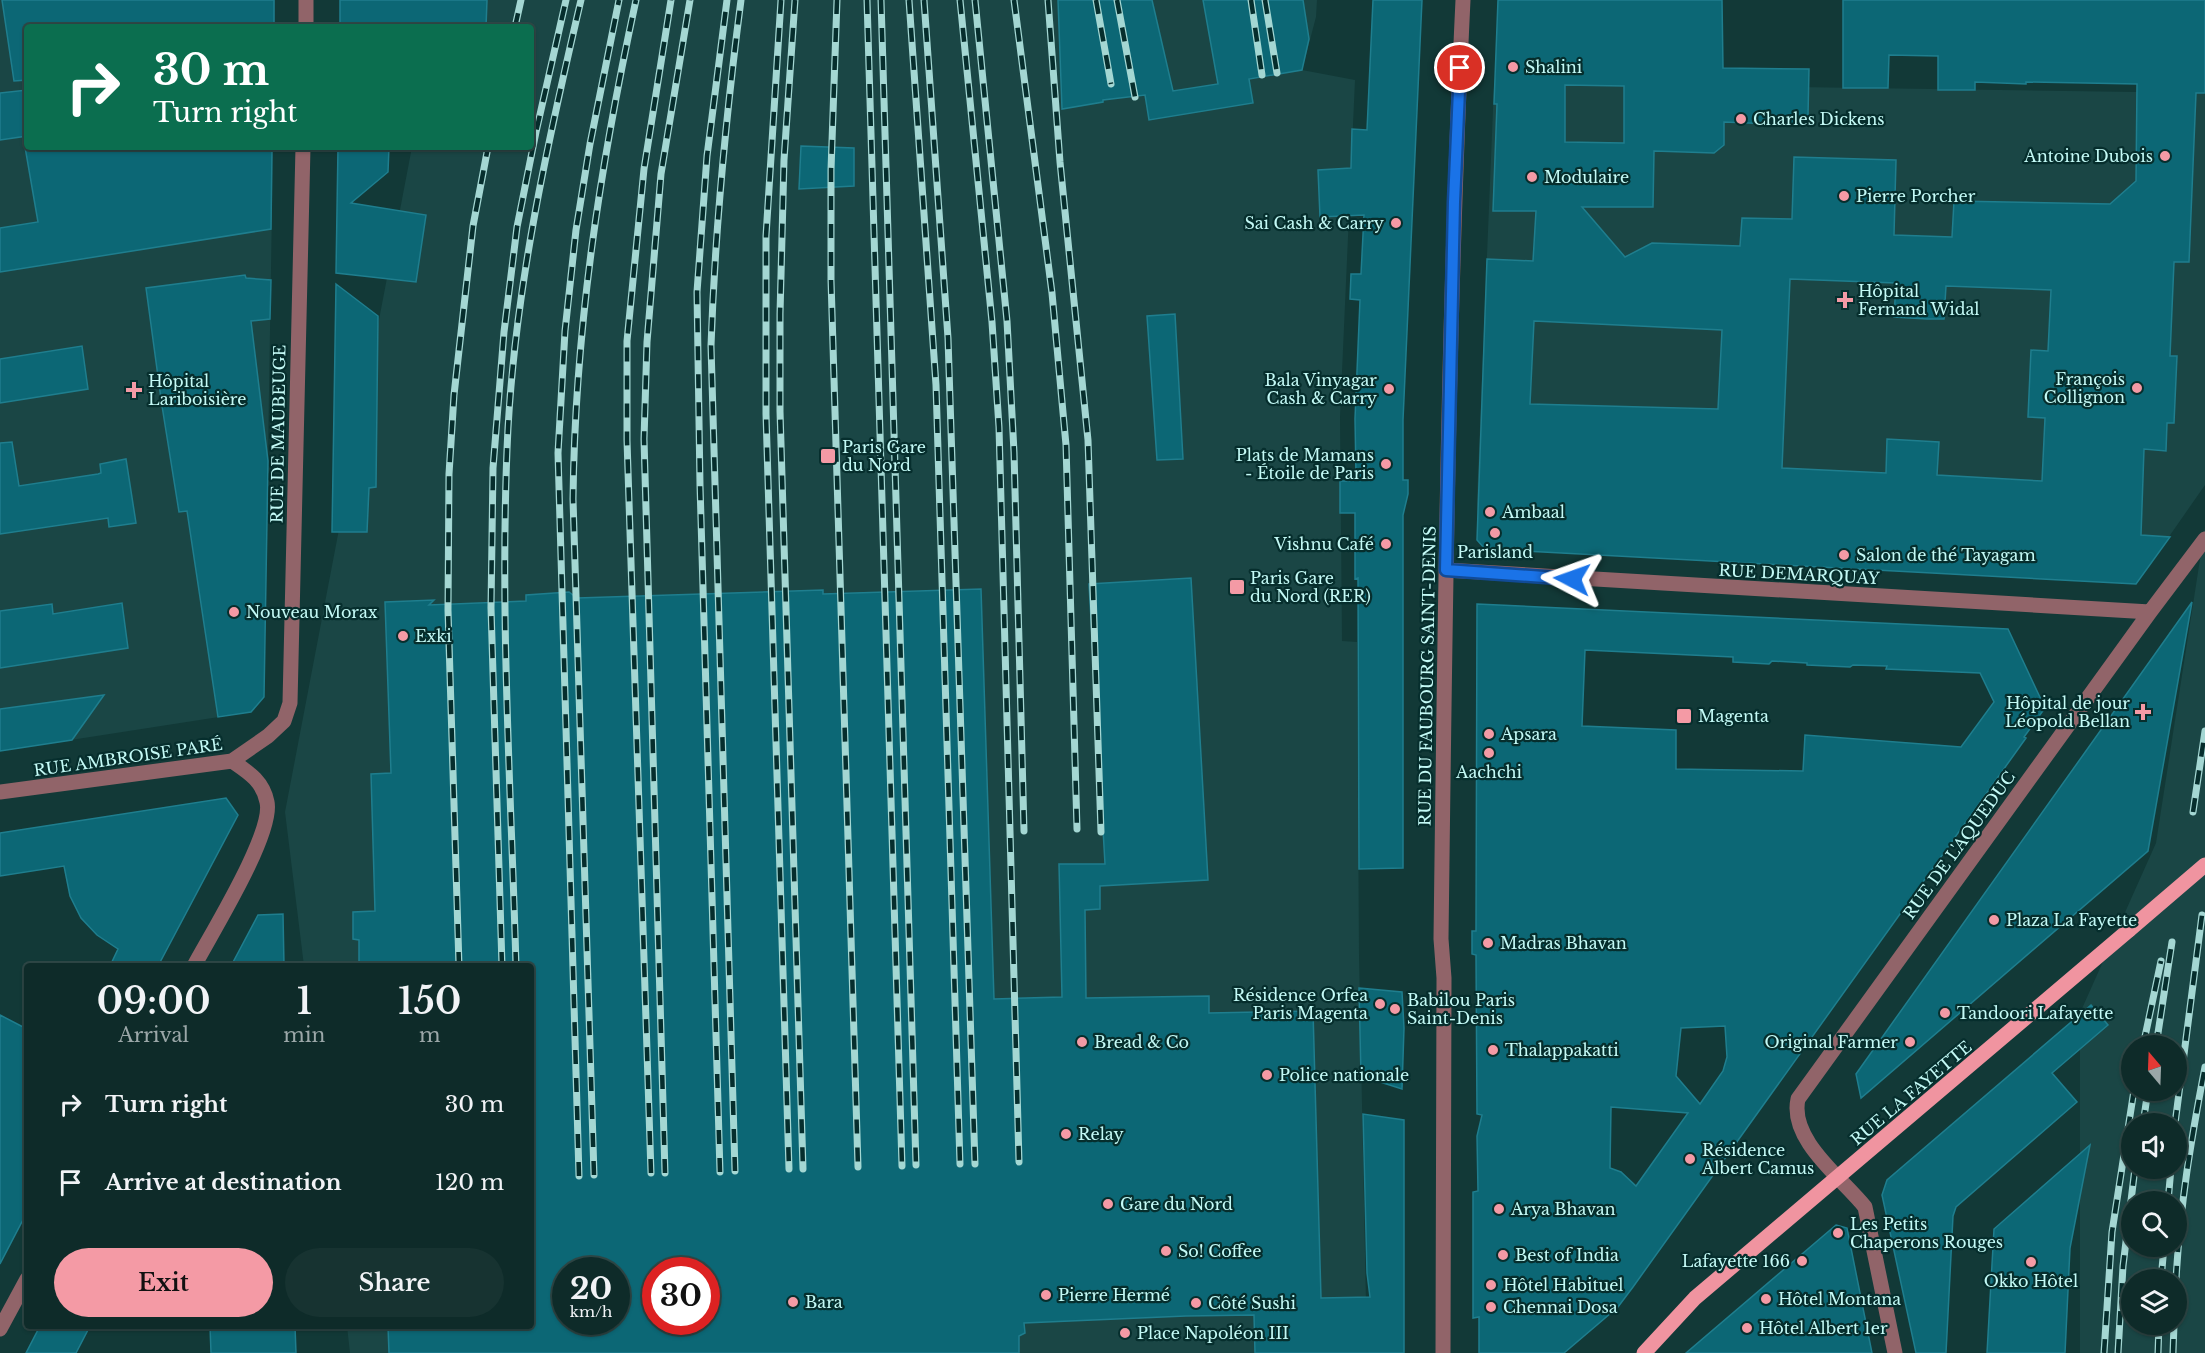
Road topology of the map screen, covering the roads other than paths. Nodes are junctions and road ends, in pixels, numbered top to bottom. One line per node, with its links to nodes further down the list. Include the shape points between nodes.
1 (306, 0): 3 (street)
2 (1463, 0): 6 (street, RUE DU FAUBOURG SAINT-DENIS)
3 (306, 24)
4 (303, 150): 8 (street, RUE DE MAUBEUGE, via 290,703)
5 (2201, 545): 7 (street, RUE DE L'AQUEDUC)
6 (1446, 570): 7 (street, RUE DEMARQUAY); 16 (street, RUE DU FAUBOURG SAINT-DENIS, via 1441,928)
7 (2150, 612): 13 (street, RUE DE L'AQUEDUC, via 1798,1099 1798,1125)
8 (284, 722): 9 (street, RUE AMBROISE PARÉ)
9 (232, 761): 10 (street, RUE AMBROISE PARÉ); 12 (street, via 259,783 268,803 268,815 248,866)
10 (0, 792)
11 (2205, 865): 13 (main road, RUE LA FAYETTE, bridge)
12 (196, 963)
13 (1837, 1179): 17 (main road, RUE LA FAYETTE, via 1695,1298); 18 (street, RUE DE L'AQUEDUC, via 1865,1208)
14 (24, 1285): 15 (street)
15 (0, 1329)
16 (1443, 1353)
17 (1644, 1353)
18 (1895, 1353)

